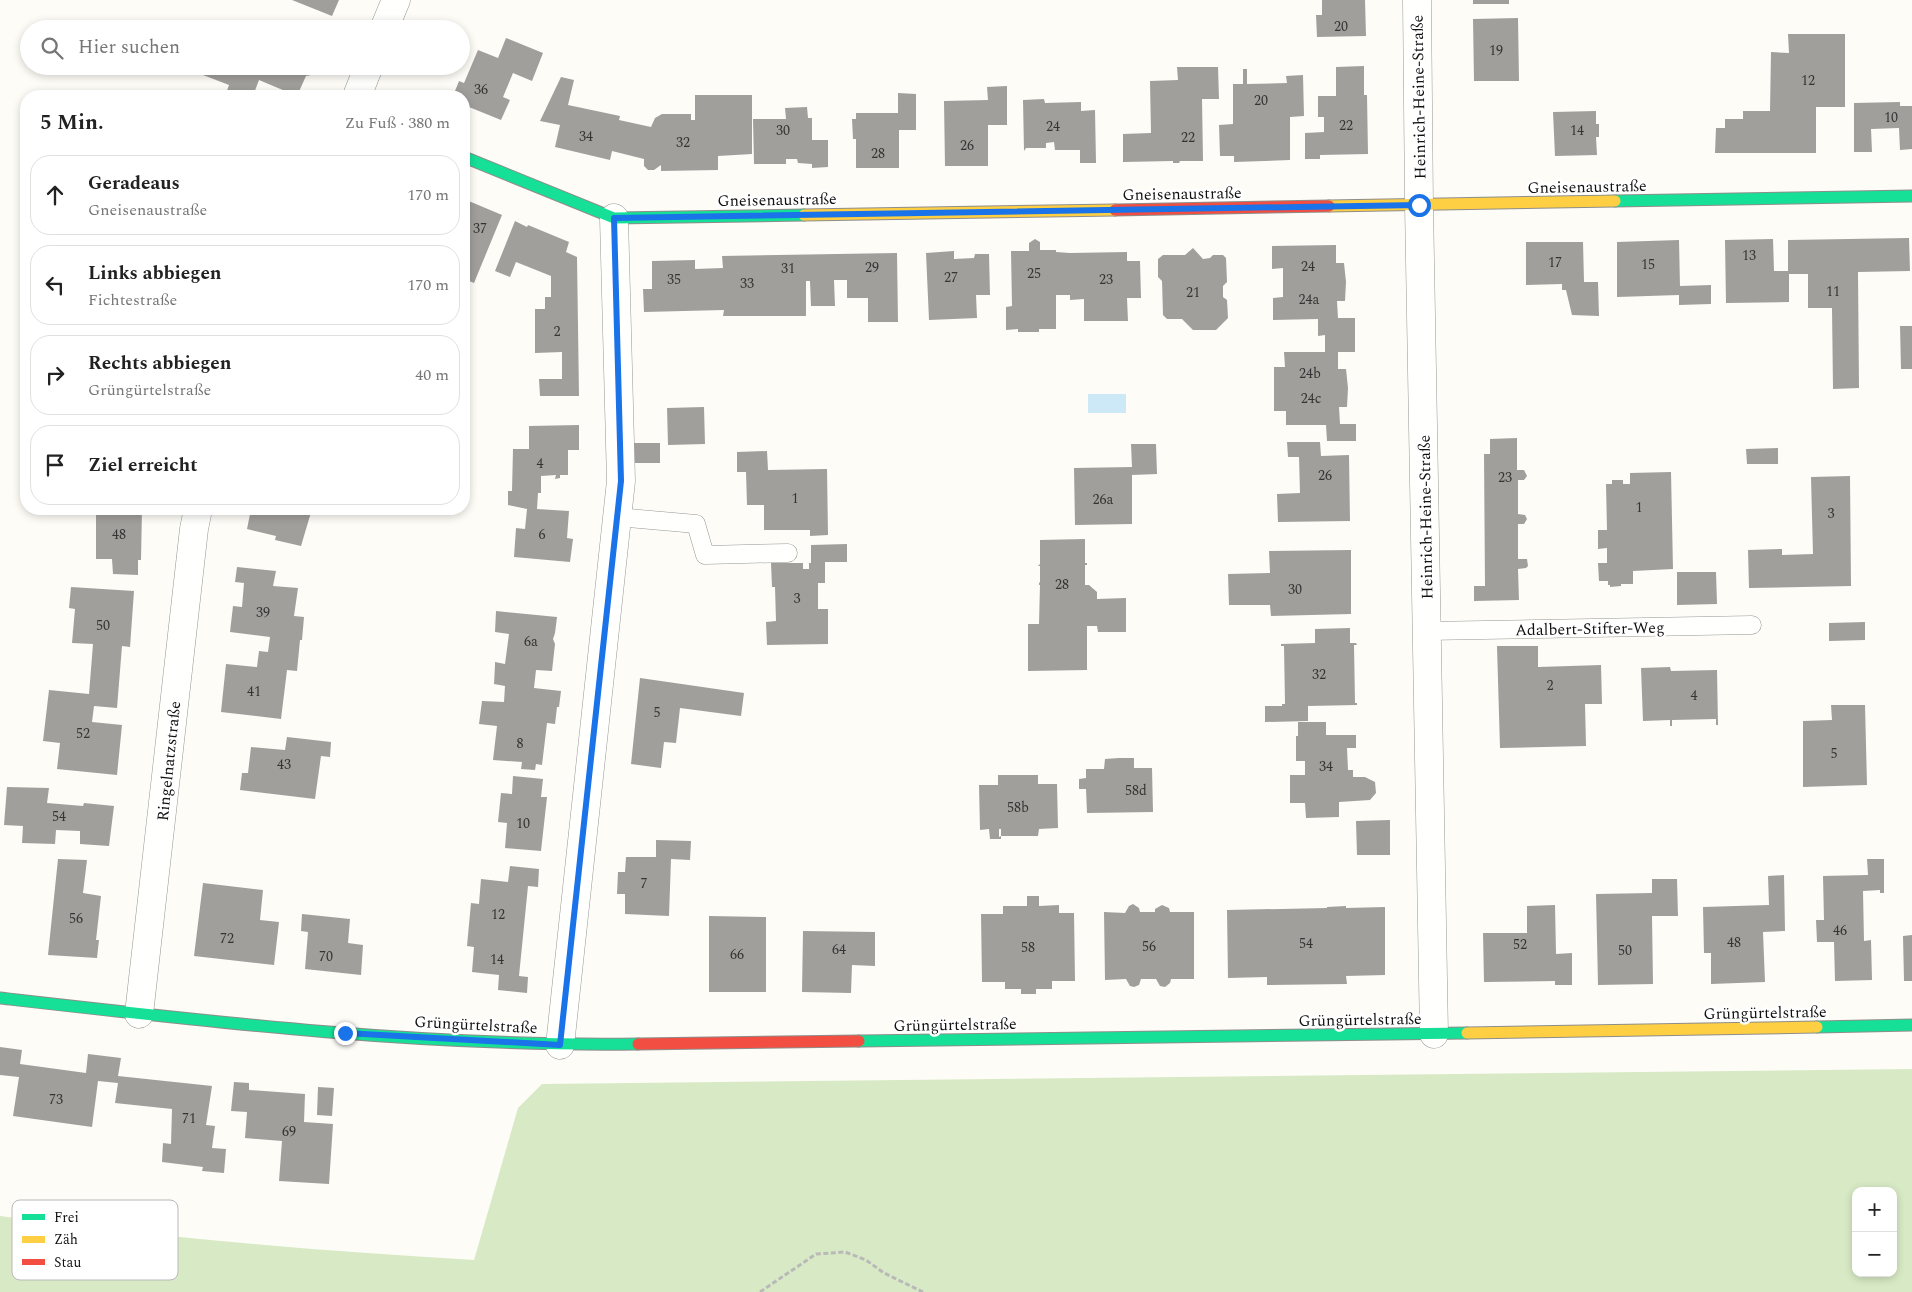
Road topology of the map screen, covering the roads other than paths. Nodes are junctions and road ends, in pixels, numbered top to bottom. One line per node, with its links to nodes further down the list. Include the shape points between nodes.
1 (396, 0): 3 (street)
2 (1417, 0): 8 (street, Heinrich-Heine-Straße)
3 (388, 20)
4 (365, 75): 5 (street)
5 (359, 90)
6 (470, 159): 9 (street, Gneisenaustraße)
7 (1912, 196): 8 (street, Gneisenaustraße)
8 (1419, 205): 9 (street, Gneisenaustraße); 14 (street, Heinrich-Heine-Straße)
9 (614, 218): 11 (street, via 621,481)
10 (197, 515): 16 (street, Ringelnatzstraße)
11 (617, 517): 12 (lane, via 696,524 705,555); 19 (street)
12 (788, 553)
13 (1752, 625): 14 (lane, Adalbert-Stifter-Weg)
14 (1427, 631): 18 (street, Heinrich-Heine-Straße)
15 (0, 998): 16 (street, Grüngürtelstraße)
16 (140, 1014): 19 (street, Grüngürtelstraße, via 345,1033)
17 (1912, 1025): 18 (street, Grüngürtelstraße)
18 (1434, 1034): 19 (street, Grüngürtelstraße)
19 (560, 1045)

